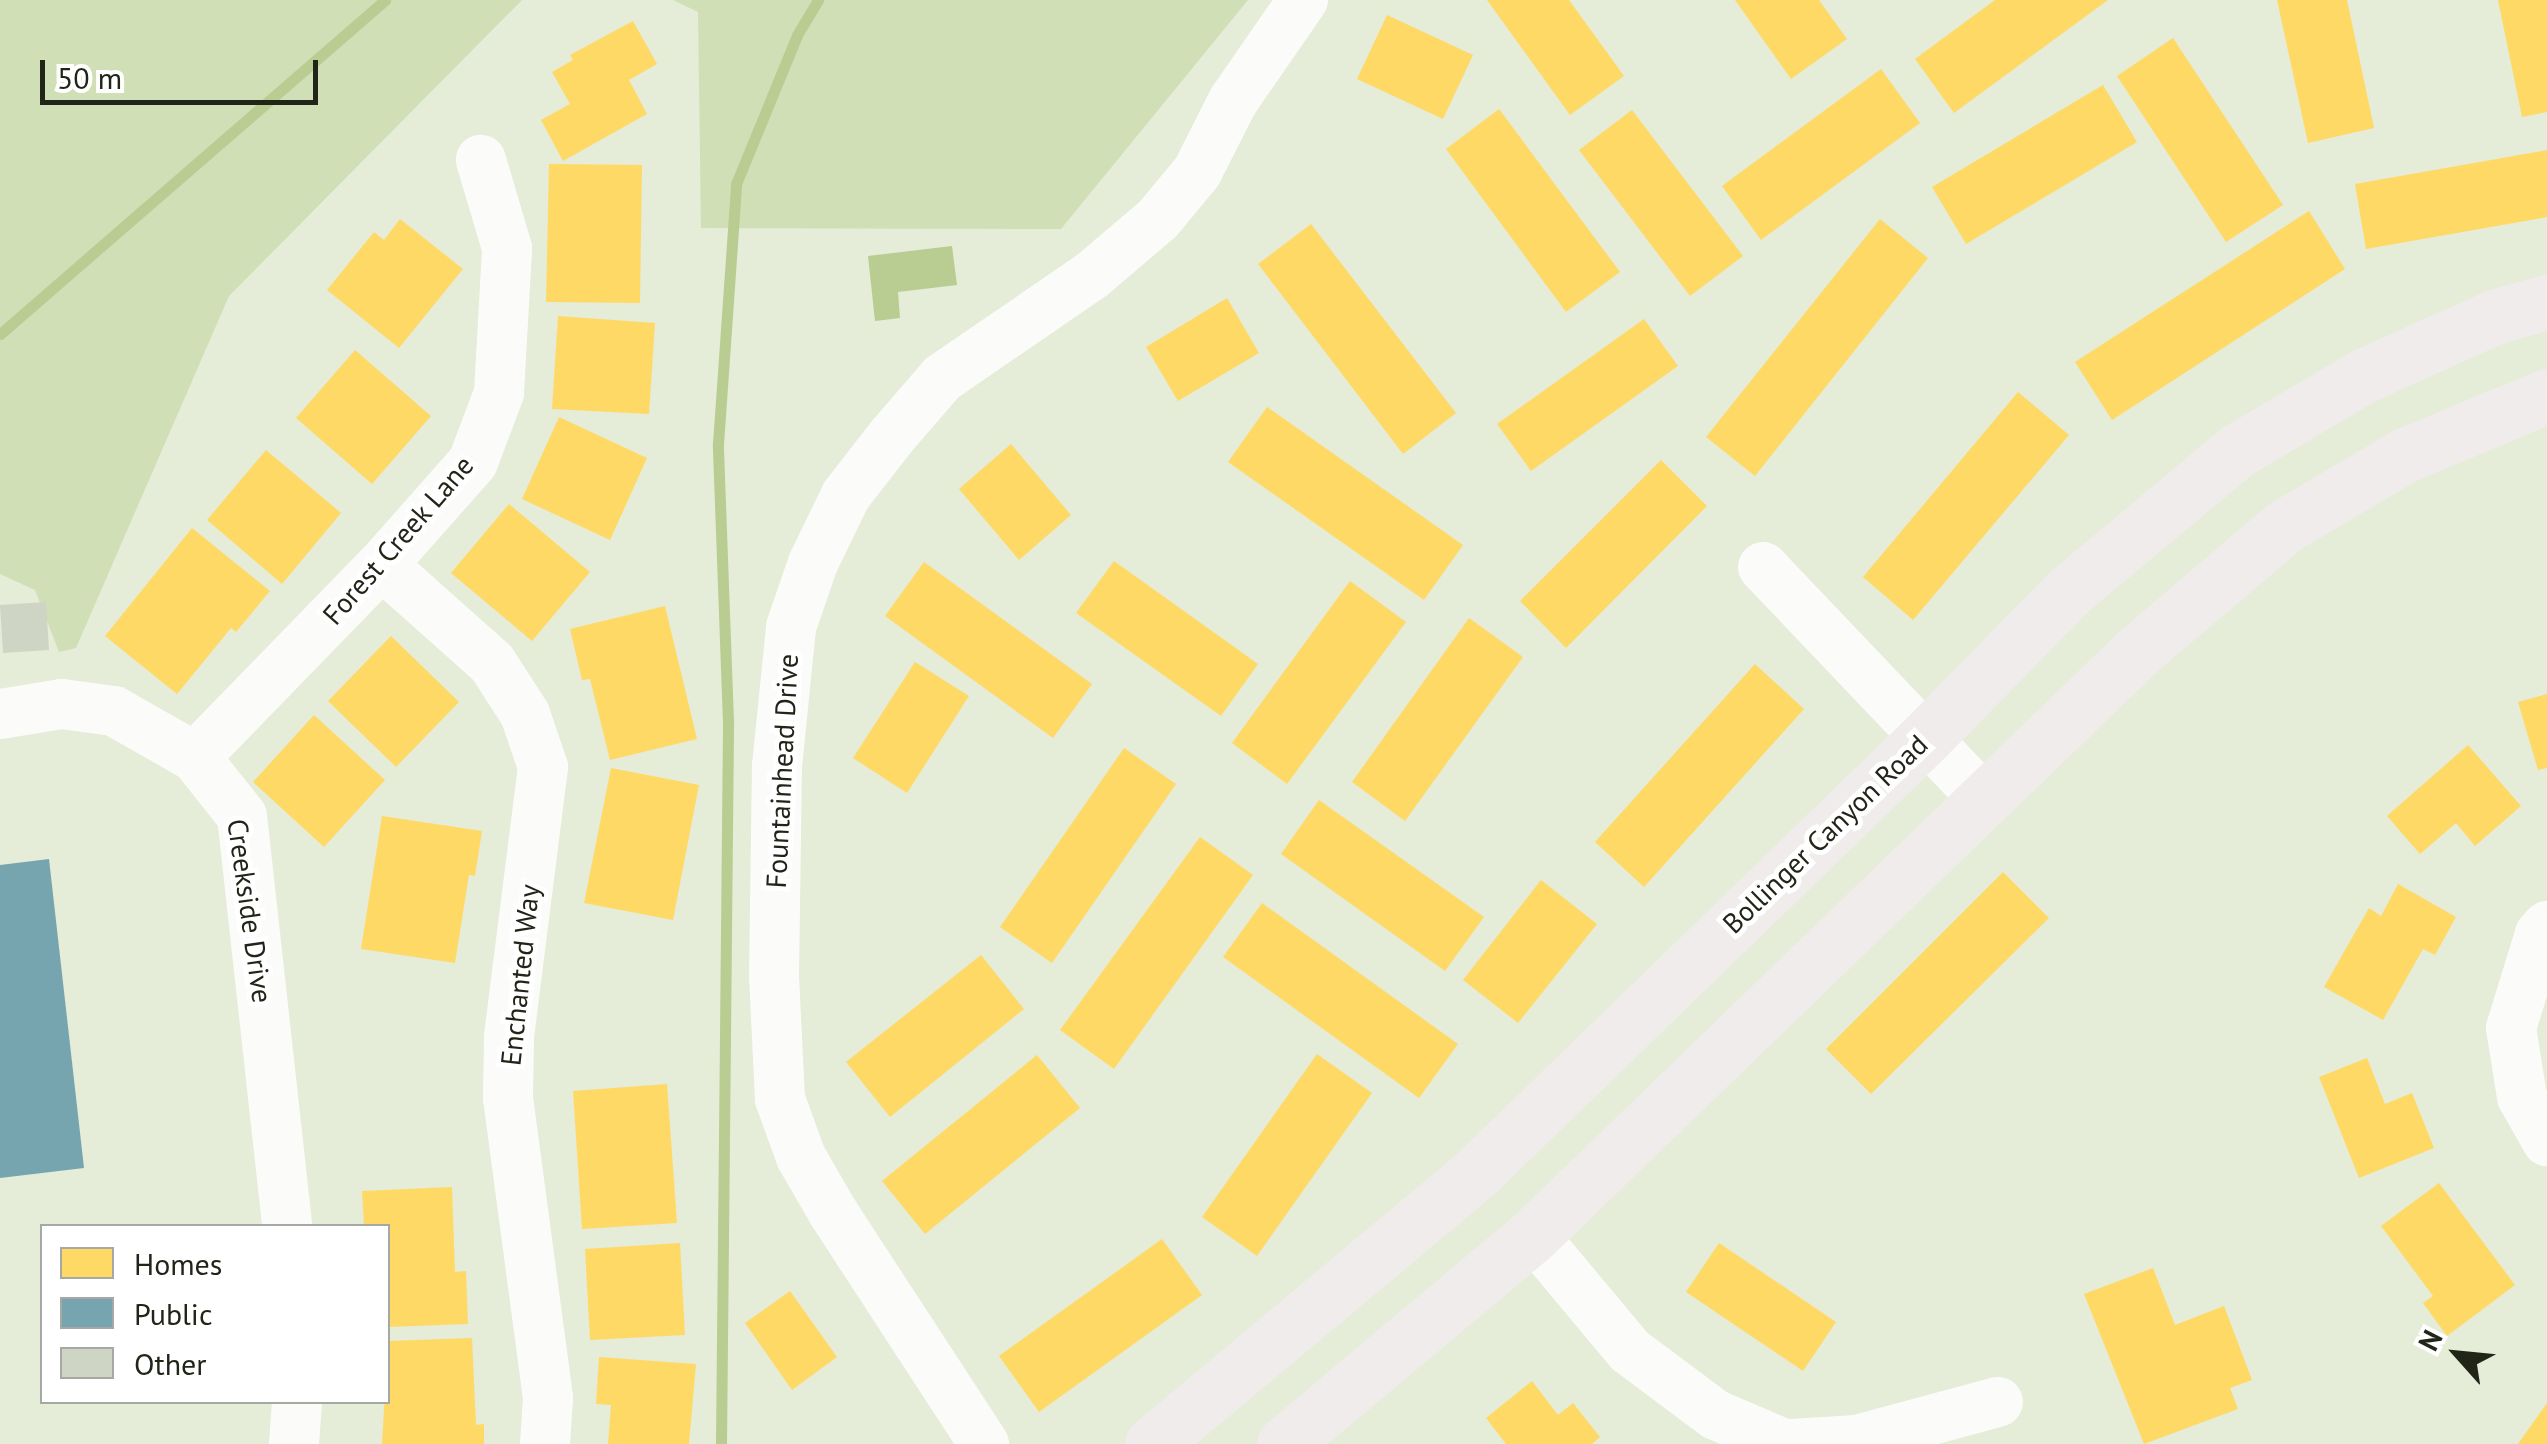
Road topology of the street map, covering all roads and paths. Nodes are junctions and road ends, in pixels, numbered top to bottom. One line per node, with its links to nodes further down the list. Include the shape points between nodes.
1 (1303, 0): 19 (street, Fountainhead Drive, via 1234,101 1196,172 1158,219 1062,297 942,378 892,436 846,495 791,627 777,766 774,1011 780,1099 801,1157 834,1214)
2 (481, 160): 5 (street, Forest Creek Lane, via 507,248 498,393 473,462)
3 (2547, 302): 8 (main road, Bollinger Canyon Road, via 2496,316 2365,375 2238,450 2068,592)
4 (2547, 396): 10 (main road, via 2406,454 2285,526)
5 (382, 565): 9 (street, Forest Creek Lane); 18 (street, Enchanted Way, via 492,663 525,714 542,767 509,1038 508,1098 548,1398)
6 (1763, 567): 8 (street)
7 (0, 714): 9 (street, Creekside Drive, via 62,704 114,710)
8 (1925, 738): 10 (street); 20 (main road, Bollinger Canyon Road, via 1477,1172)
9 (195, 757): 13 (street, Creekside Drive, via 242,816)
10 (1983, 798): 14 (main road)
11 (2547, 926): 12 (street, via 2511,1028 2522,1097)
12 (2547, 1141)
13 (287, 1224)
14 (1533, 1235): 21 (main road); 22 (street, via 1630,1351 1716,1415)
15 (1998, 1402): 23 (street, via 1857,1440)
16 (297, 1404): 17 (street)
17 (294, 1444)
18 (545, 1444)
19 (984, 1444)
20 (1152, 1444)
21 (1284, 1444)
22 (1784, 1444)
23 (1792, 1444)

